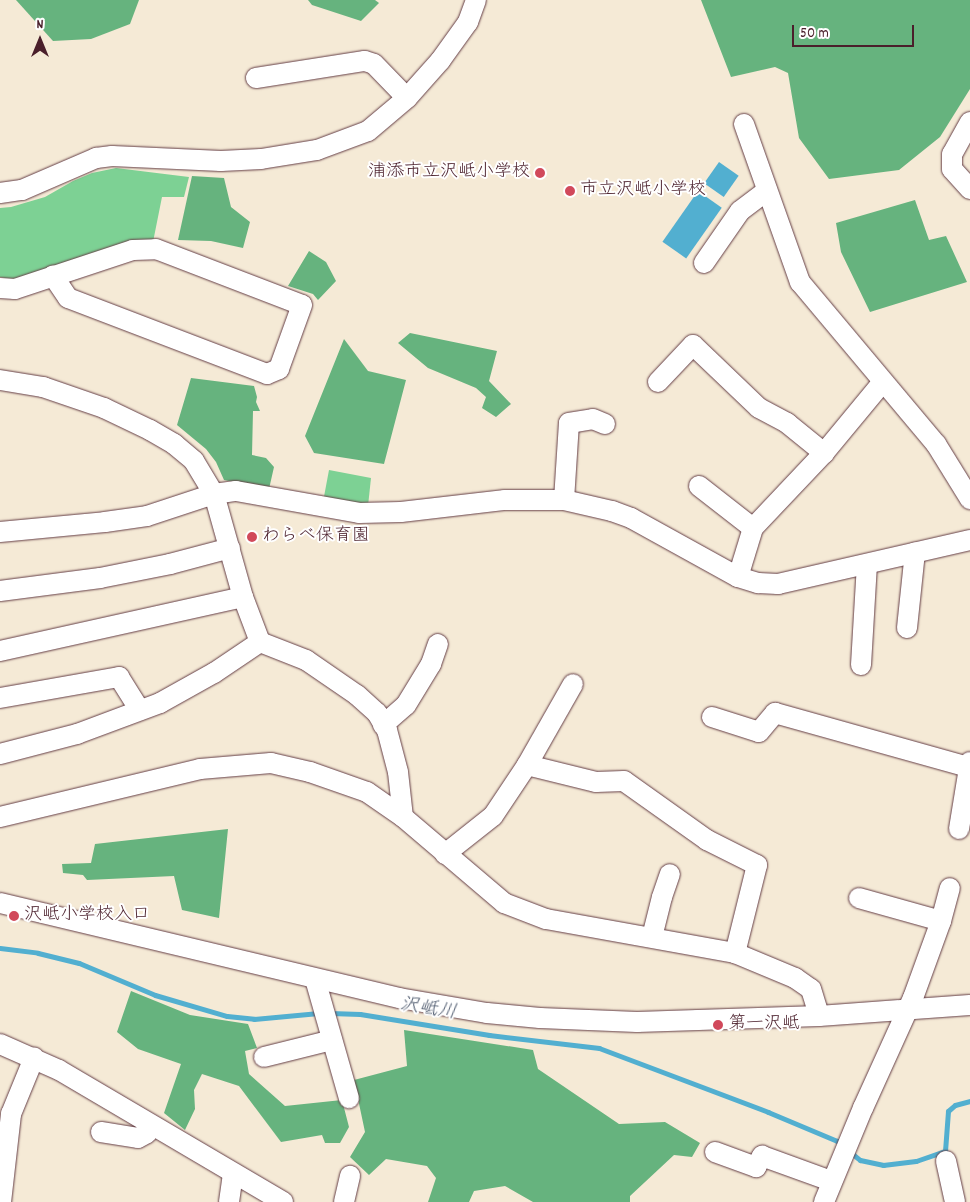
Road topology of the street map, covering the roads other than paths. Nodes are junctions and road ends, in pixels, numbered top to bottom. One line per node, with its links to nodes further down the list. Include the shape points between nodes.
1 (476, 0): 3 (street, via 468,22 440,61)
2 (256, 78): 3 (street, via 365,60 374,64)
3 (407, 98): 8 (street, via 368,131 316,150 261,159 221,161 96,158 22,190)
4 (970, 122): 6 (street, via 952,154 952,169)
5 (744, 124): 7 (street)
6 (970, 189)
7 (767, 191): 9 (street, via 740,211); 13 (street, via 800,282)
8 (0, 193)
9 (704, 263)
10 (53, 276): 10 (street, via 132,250 156,249 302,305 279,369 268,374 68,298); 11 (street, via 15,289)
11 (0, 288)
12 (658, 382): 16 (street, via 694,345 759,408 788,423)
13 (882, 383): 16 (street); 19 (street, via 936,444)
14 (0, 384): 18 (street, via 69,395 150,430 194,461)
15 (605, 424): 20 (street, via 593,419 569,423)
16 (824, 453): 21 (street)
17 (699, 486): 21 (street)
18 (214, 494): 20 (street, via 236,491 359,514 505,500); 22 (street, via 147,516); 24 (street)
19 (970, 499)
20 (564, 500): 27 (street, via 631,518)
21 (753, 528): 27 (street)
22 (0, 532)
23 (970, 540): 25 (street)
24 (230, 548): 28 (street, via 100,578); 29 (street)
25 (915, 552): 26 (street); 30 (street)
26 (867, 564): 27 (street, via 778,584 758,583); 34 (street)
27 (738, 576)
28 (0, 591)
29 (243, 597): 31 (street); 33 (street)
30 (908, 628)
31 (260, 642): 37 (street, via 214,673 160,703); 39 (street, via 306,660 357,695 376,713)
32 (438, 644): 39 (street, via 431,664 406,705)
33 (0, 651)
34 (861, 665)
35 (574, 684): 42 (street)
36 (0, 698): 37 (street, via 119,677)
37 (140, 710): 40 (street, via 77,734)
38 (712, 718): 41 (street, via 759,732 776,713)
39 (383, 725): 44 (street, via 398,772)
40 (0, 754)
41 (969, 764): 45 (street)
42 (527, 765): 46 (street, via 493,816); 53 (street, via 596,782 624,781 707,840 757,865)
43 (0, 817): 44 (street, via 200,769 271,763 310,772 367,792)
44 (403, 817): 46 (street)
45 (959, 829)
46 (445, 854): 52 (street, via 504,903 546,919)
47 (670, 874): 52 (street)
48 (950, 888): 51 (street)
49 (859, 898): 51 (street)
50 (0, 904): 54 (street)
51 (941, 922): 56 (street)
52 (652, 937): 53 (street)
53 (735, 953): 57 (street, via 796,978 811,989)
54 (315, 978): 57 (street, via 445,1006 540,1018 637,1022); 58 (street)
55 (970, 1006): 56 (street)
56 (907, 1009): 57 (street); 69 (street)
57 (819, 1016)
58 (332, 1040): 60 (street); 62 (street)
59 (0, 1044): 61 (street)
60 (264, 1057)
61 (34, 1058): 63 (street); 70 (street, via 11,1114)
62 (349, 1098)
63 (150, 1124): 64 (street, via 147,1133 138,1138); 67 (street)
64 (101, 1132)
65 (715, 1152): 69 (street, via 756,1167 762,1156)
66 (946, 1161): 74 (street)
67 (233, 1173): 71 (street); 72 (street)
68 (350, 1176): 73 (street)
69 (830, 1196)
70 (1, 1201)
71 (229, 1202)
72 (283, 1202)
73 (344, 1202)
74 (955, 1202)

